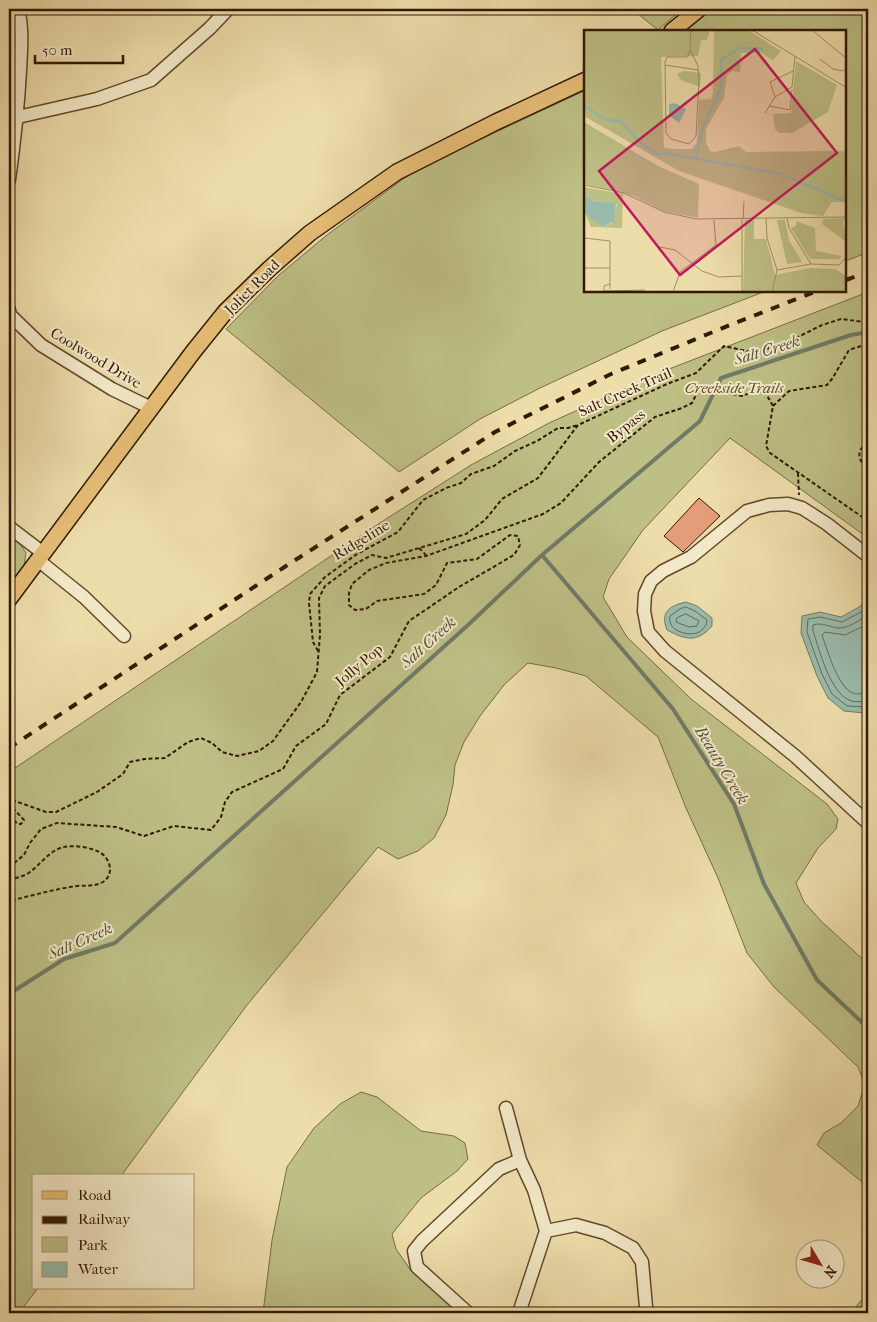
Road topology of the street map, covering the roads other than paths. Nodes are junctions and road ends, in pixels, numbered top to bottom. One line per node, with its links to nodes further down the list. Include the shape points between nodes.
1 (18, 9): 6 (street, via 21,39)
2 (228, 9): 6 (street, via 151,80 97,99)
3 (700, 9): 4 (main road)
4 (673, 30)
5 (584, 81): 9 (main road, Joliet Road, via 397,172 310,233 226,312)
6 (13, 118): 7 (street)
7 (9, 180)
8 (9, 310): 9 (street, Coolwood Drive, via 10,315 41,345 112,389)
9 (150, 408): 11 (main road, Joliet Road)
10 (9, 527): 11 (street)
11 (40, 556): 13 (main road, Joliet Road); 14 (street)
12 (868, 556): 15 (street, via 802,508 788,504 769,505 747,511 691,558 663,571 651,581 645,594 644,611 648,632 665,651 795,756)
13 (9, 599)
14 (124, 636)
15 (868, 823)
16 (506, 1108): 17 (street)
17 (520, 1160): 18 (street, via 534,1190); 19 (street, via 499,1169 414,1251 417,1267)
18 (546, 1231): 20 (street); 21 (street, via 576,1225 605,1234 633,1248 642,1262)
19 (468, 1313)
20 (519, 1313)
21 (644, 1313)

